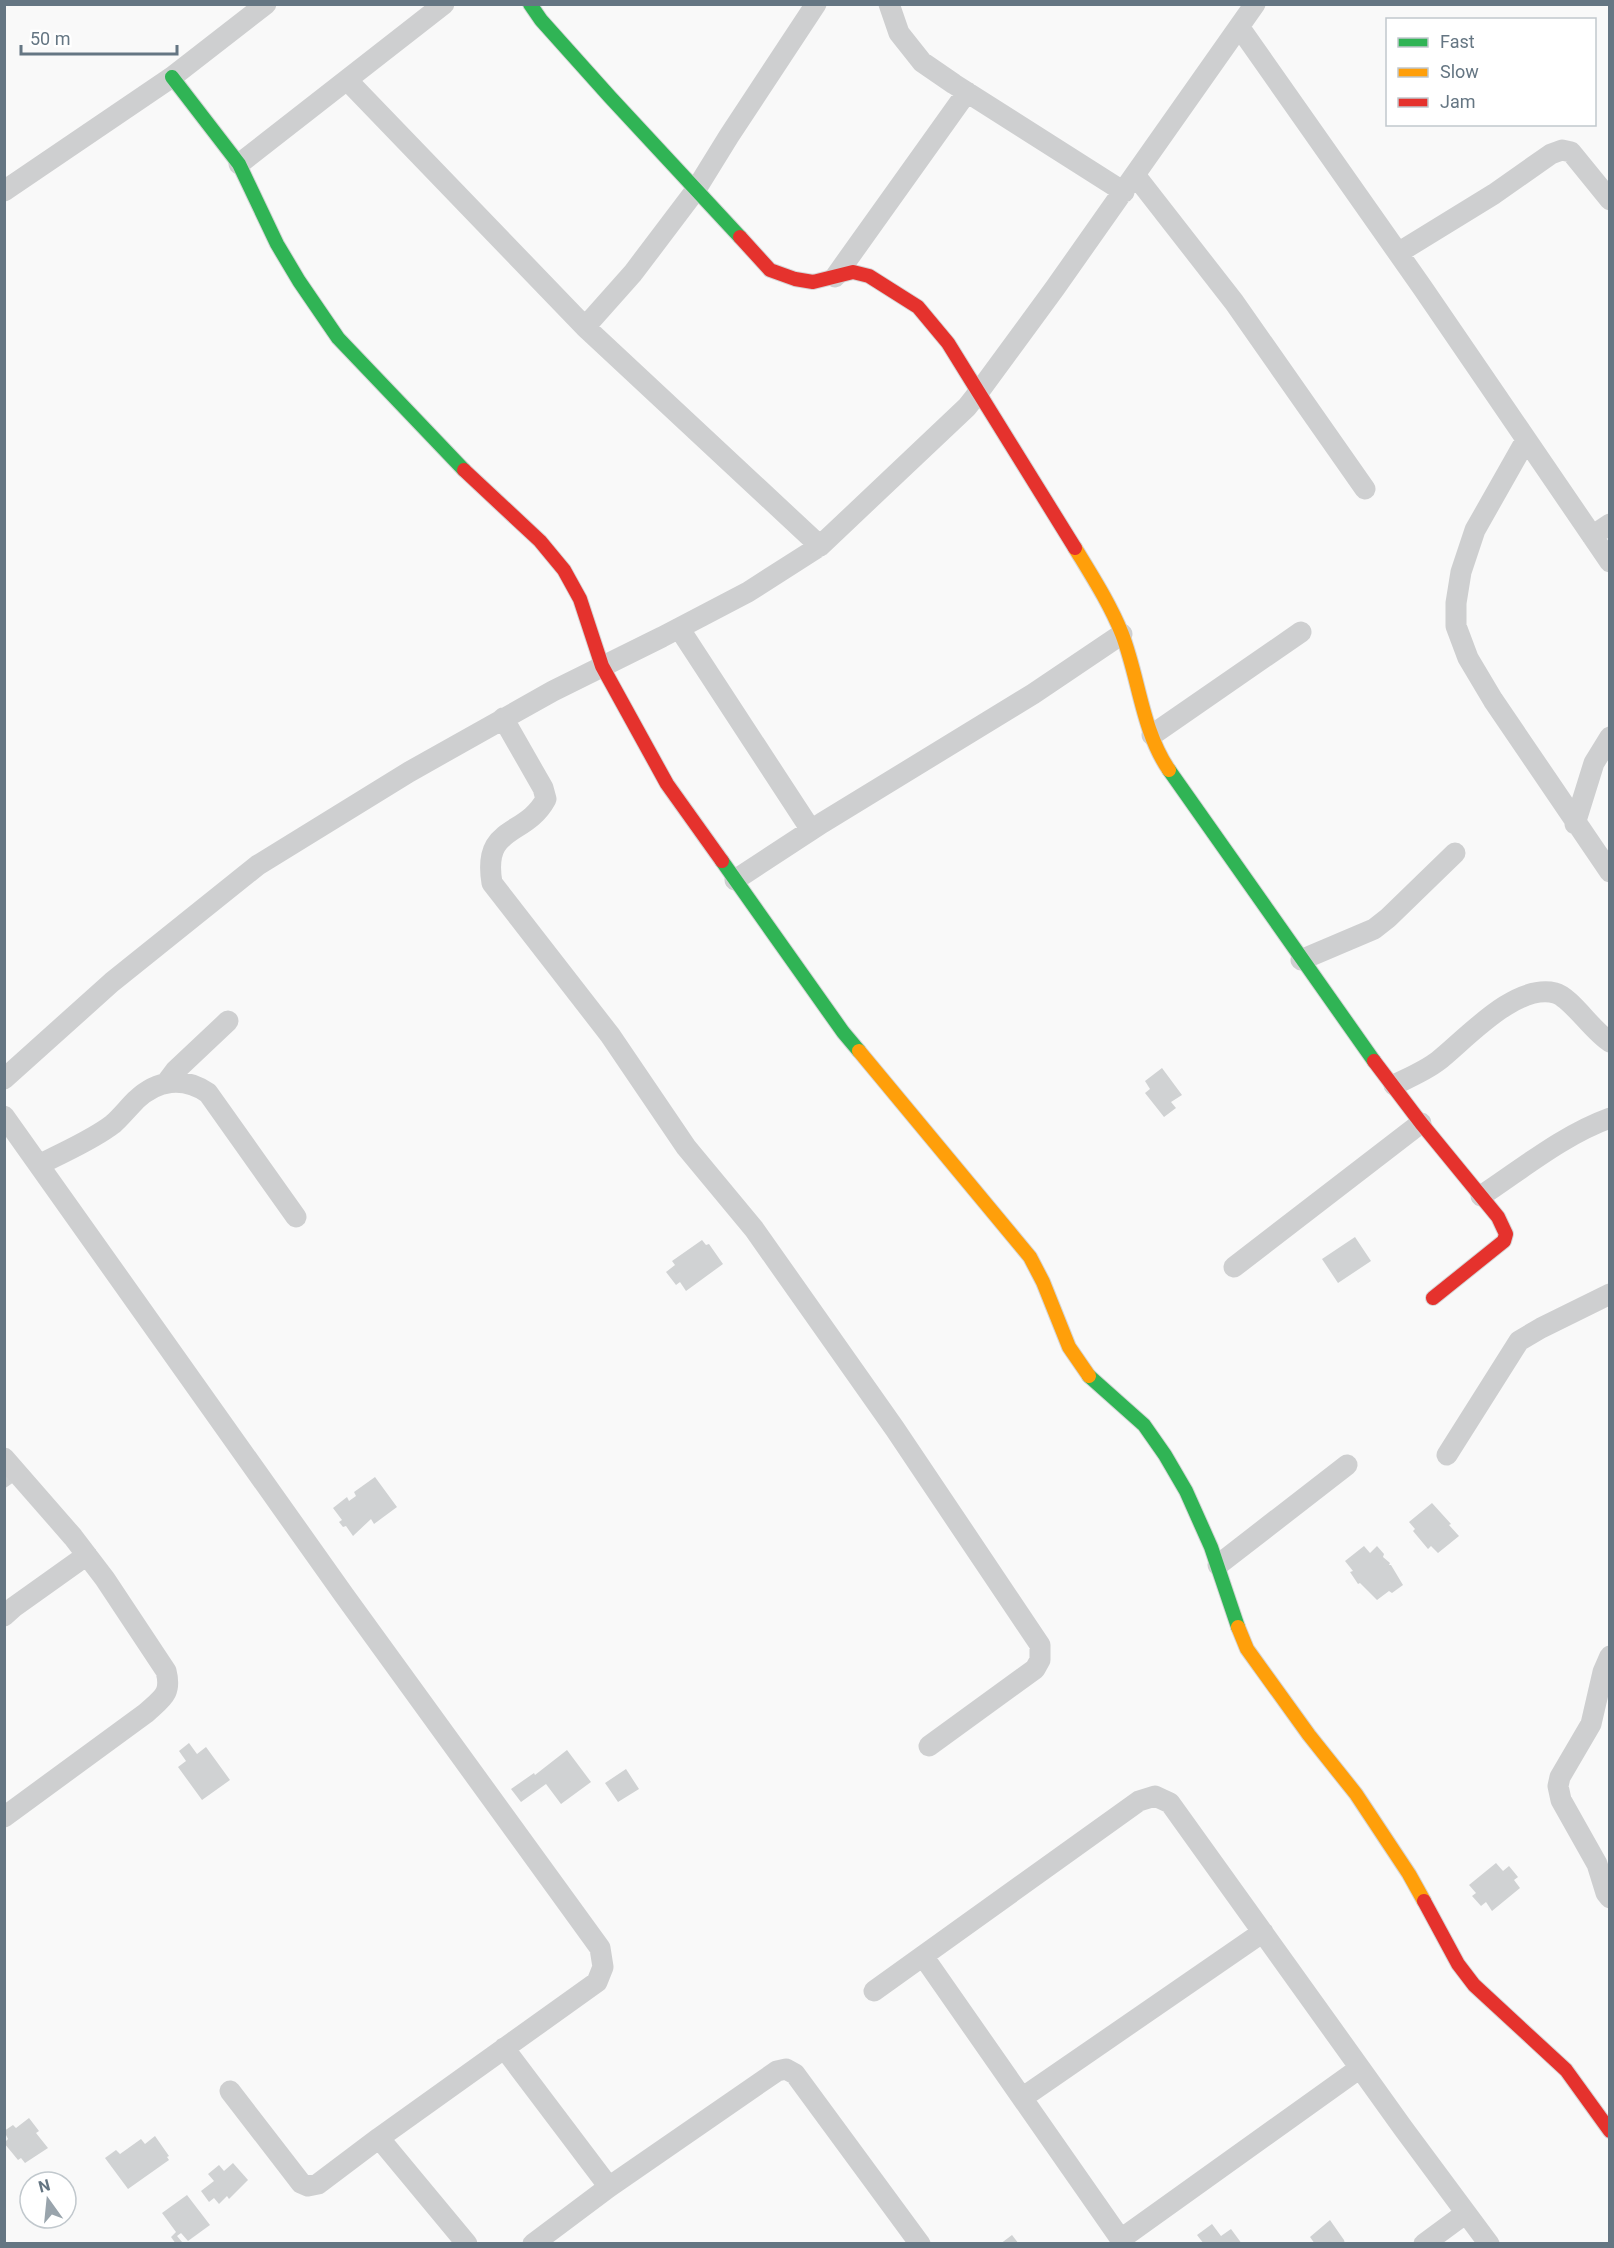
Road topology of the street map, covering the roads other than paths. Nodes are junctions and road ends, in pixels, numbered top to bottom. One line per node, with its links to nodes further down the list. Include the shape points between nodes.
1 (266, 4): 8 (street)
2 (530, 4): 14 (street)
3 (816, 4): 14 (street)
4 (889, 4): 10 (street, via 899,33 922,62)
5 (1255, 4): 7 (street)
6 (434, 8): 9 (street)
7 (1240, 27): 12 (street); 16 (street)
8 (172, 77): 11 (street); 13 (street)
9 (347, 80): 11 (street); 18 (street)
10 (967, 92): 12 (street); 17 (street)
11 (238, 164): 29 (street, via 293,272 338,338 461,467 540,541 564,570 580,599)
12 (1130, 183): 19 (street); 21 (street, via 1234,302)
13 (4, 191)
14 (695, 191): 17 (street, via 770,270 813,282); 18 (street, via 633,273)
15 (1610, 200): 16 (street, via 1571,152 1562,150)
16 (1398, 253): 20 (street)
17 (835, 277): 19 (street, via 853,272 869,276 918,307 948,343)
18 (585, 327): 24 (street)
19 (978, 393): 24 (street); 28 (street, via 1099,586)
20 (1526, 440): 23 (street); 33 (street, via 1475,530 1461,572 1456,626 1468,658)
21 (1365, 489)
22 (1610, 524): 23 (street)
23 (1592, 536): 25 (street)
24 (820, 546): 26 (street, via 748,592)
25 (1610, 562)
26 (679, 628): 29 (street); 34 (street)
27 (1300, 632): 31 (street)
28 (1122, 634): 31 (street); 34 (street, via 1033,694)
29 (602, 666): 30 (street); 37 (street, via 667,784)
30 (503, 718): 41 (street, via 258,865 112,982); 60 (street, via 546,799 540,810 493,849 489,865 492,883 610,1035 686,1147 754,1229 1040,1646 1035,1669)
31 (1152, 735): 38 (street, via 1188,800)
32 (1610, 737): 33 (street, via 1594,764)
33 (1575, 824): 36 (street)
34 (811, 830): 37 (street)
35 (1455, 853): 38 (street, via 1374,929)
36 (1610, 872)
37 (735, 880): 57 (street, via 843,1032 1030,1257 1069,1347 1091,1378 1144,1425 1165,1455 1186,1491)
38 (1301, 960): 43 (street)
39 (228, 1021): 42 (street)
40 (1610, 1042): 43 (street, via 1556,993 1542,992 1505,1006 1437,1062)
41 (4, 1079)
42 (166, 1083): 47 (street, via 137,1099 114,1123); 49 (street, via 196,1084 208,1093)
43 (1394, 1085): 46 (street)
44 (4, 1116): 47 (street)
45 (1610, 1118): 48 (street, via 1547,1152)
46 (1421, 1124): 48 (street); 50 (street)
47 (39, 1165): 66 (street, via 600,1948 603,1967 597,1982)
48 (1481, 1196): 52 (street, via 1504,1227 1504,1241)
49 (296, 1217)
50 (1234, 1267)
51 (1610, 1294): 53 (street, via 1519,1341)
52 (1433, 1298)
53 (1447, 1455)
54 (4, 1458): 56 (street)
55 (1347, 1465): 57 (street)
56 (87, 1555): 58 (street); 61 (street, via 166,1671 167,1693 146,1713)
57 (1218, 1565): 70 (street, via 1247,1649 1356,1794 1409,1874 1458,1964 1495,2006 1566,2070)
58 (4, 1616)
59 (1610, 1656): 62 (street, via 1591,1724 1558,1786 1561,1800 1597,1864)
60 (929, 1746)
61 (4, 1817)
62 (1610, 1898)
63 (1263, 1932): 64 (street, via 1170,1803 1155,1796 1139,1801); 67 (street); 69 (street)
64 (923, 1956): 65 (street); 69 (street)
65 (874, 1991)
66 (504, 2048): 71 (street); 72 (street)
67 (1360, 2068): 73 (street); 74 (street)
68 (230, 2091): 71 (street, via 301,2183 308,2186 318,2184)
69 (1023, 2098): 74 (street)
70 (1610, 2131)
71 (379, 2138): 75 (street)
72 (609, 2187): 76 (street); 77 (street, via 777,2071 786,2069 795,2074)
73 (1466, 2213): 78 (street); 79 (street)
74 (1123, 2242)
75 (467, 2244)
76 (534, 2244)
77 (920, 2244)
78 (1424, 2244)
79 (1489, 2244)

